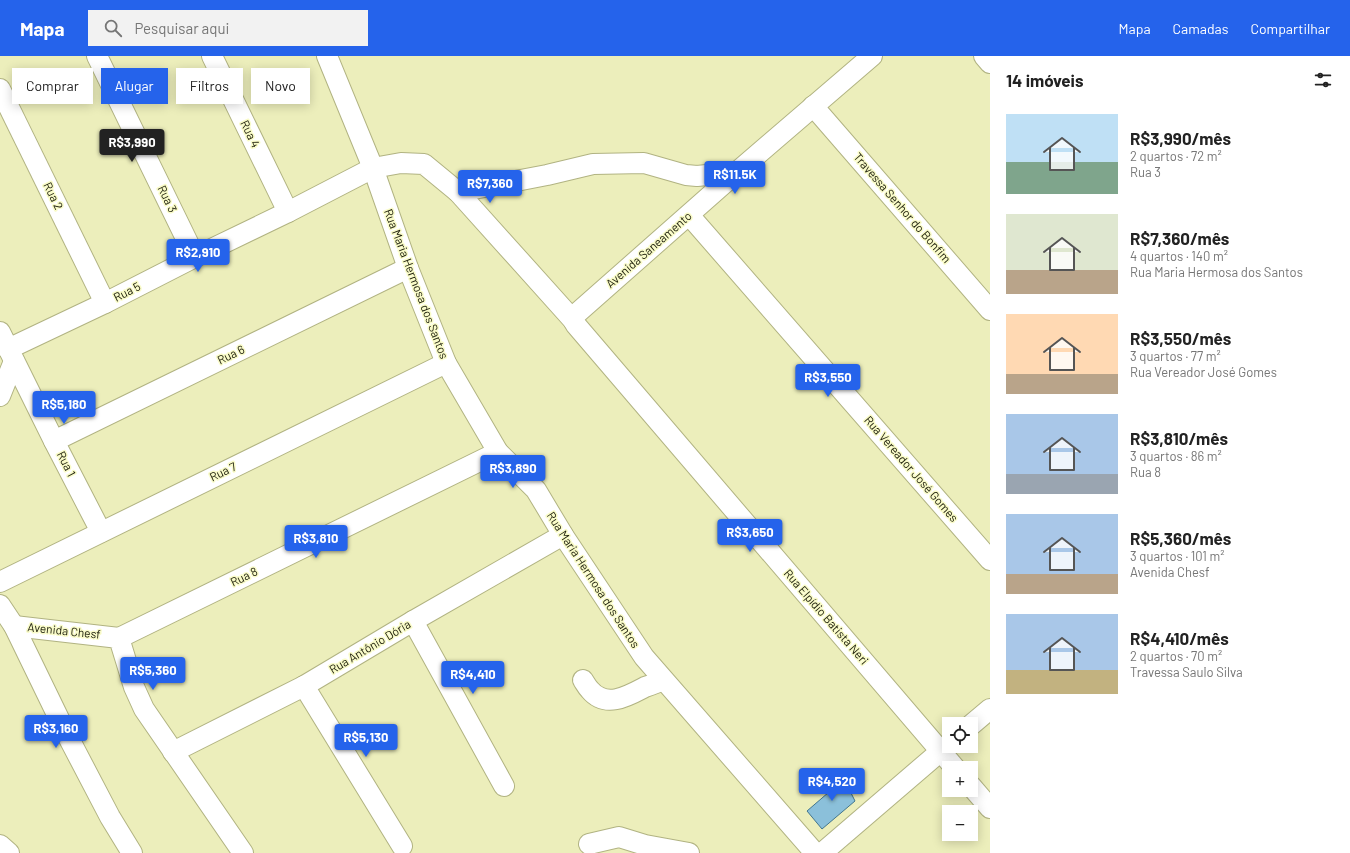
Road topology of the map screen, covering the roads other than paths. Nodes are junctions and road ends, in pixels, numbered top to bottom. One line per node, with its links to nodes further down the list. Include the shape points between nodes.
1 (97, 56): 14 (street, Rua 3)
2 (212, 56): 12 (street, Rua 4)
3 (327, 56): 9 (street, Rua Maria Hermosa dos Santos)
4 (872, 56): 8 (street, Avenida Saneamento)
5 (984, 56): 6 (street)
6 (990, 63)
7 (0, 89): 16 (street, Rua 2)
8 (813, 106): 10 (street, Avenida Saneamento); 17 (street, Travessa Senhor do Bonfim)
9 (373, 168): 11 (street, Rua 5, via 401,163 424,164); 12 (street, Rua 5); 15 (street, Rua Maria Hermosa dos Santos)
10 (737, 172): 11 (street, via 697,176 644,163 593,164); 13 (street, Avenida Saneamento)
11 (458, 192): 18 (street, Rua Elpídio Batista Neri)
12 (288, 212): 14 (street, Rua 5)
13 (689, 214): 18 (street, Avenida Saneamento, via 575,315); 26 (street, Rua Vereador José Gomes)
14 (195, 257): 16 (street, Rua 5)
15 (408, 268): 20 (street, Rua Maria Hermosa dos Santos); 22 (street, Rua 6)
16 (106, 303): 19 (street, Rua 5)
17 (990, 310)
18 (573, 320): 37 (street, Rua Elpídio Batista Neri)
19 (7, 347): 21 (street); 22 (street, Rua 1)
20 (446, 363): 23 (street, Rua Maria Hermosa dos Santos); 24 (street, Rua 7)
21 (0, 396)
22 (54, 441): 24 (street, Rua 1)
23 (498, 452): 25 (street, Rua Maria Hermosa dos Santos, via 532,486); 31 (street, Rua 8)
24 (101, 532): 27 (street, Rua 7)
25 (563, 535): 29 (street, Rua Antônio Dória); 33 (street, Rua Maria Hermosa dos Santos, via 644,657)
26 (990, 560)
27 (0, 582)
28 (0, 605): 30 (street)
29 (413, 620): 34 (street, Rua Antônio Dória); 40 (street)
30 (14, 626): 31 (street, Avenida Chesf); 47 (street, Avenida Chesf, via 110,817)
31 (119, 638): 39 (street, via 137,696)
32 (583, 680): 33 (street, via 590,691 599,698 610,700 625,698)
33 (663, 680): 50 (street, Rua Maria Hermosa dos Santos)
34 (304, 686): 39 (street, Rua Antônio Dória); 45 (street)
35 (990, 709): 36 (street)
36 (978, 719)
37 (942, 744)
38 (942, 750): 51 (street)
39 (173, 752): 48 (street)
40 (504, 786)
41 (978, 794): 42 (street)
42 (990, 808)
43 (0, 844): 46 (street)
44 (589, 844): 49 (street, via 619,837 645,845)
45 (402, 846)
46 (9, 853)
47 (132, 853)
48 (243, 853)
49 (689, 853)
50 (815, 853)
51 (822, 853)

